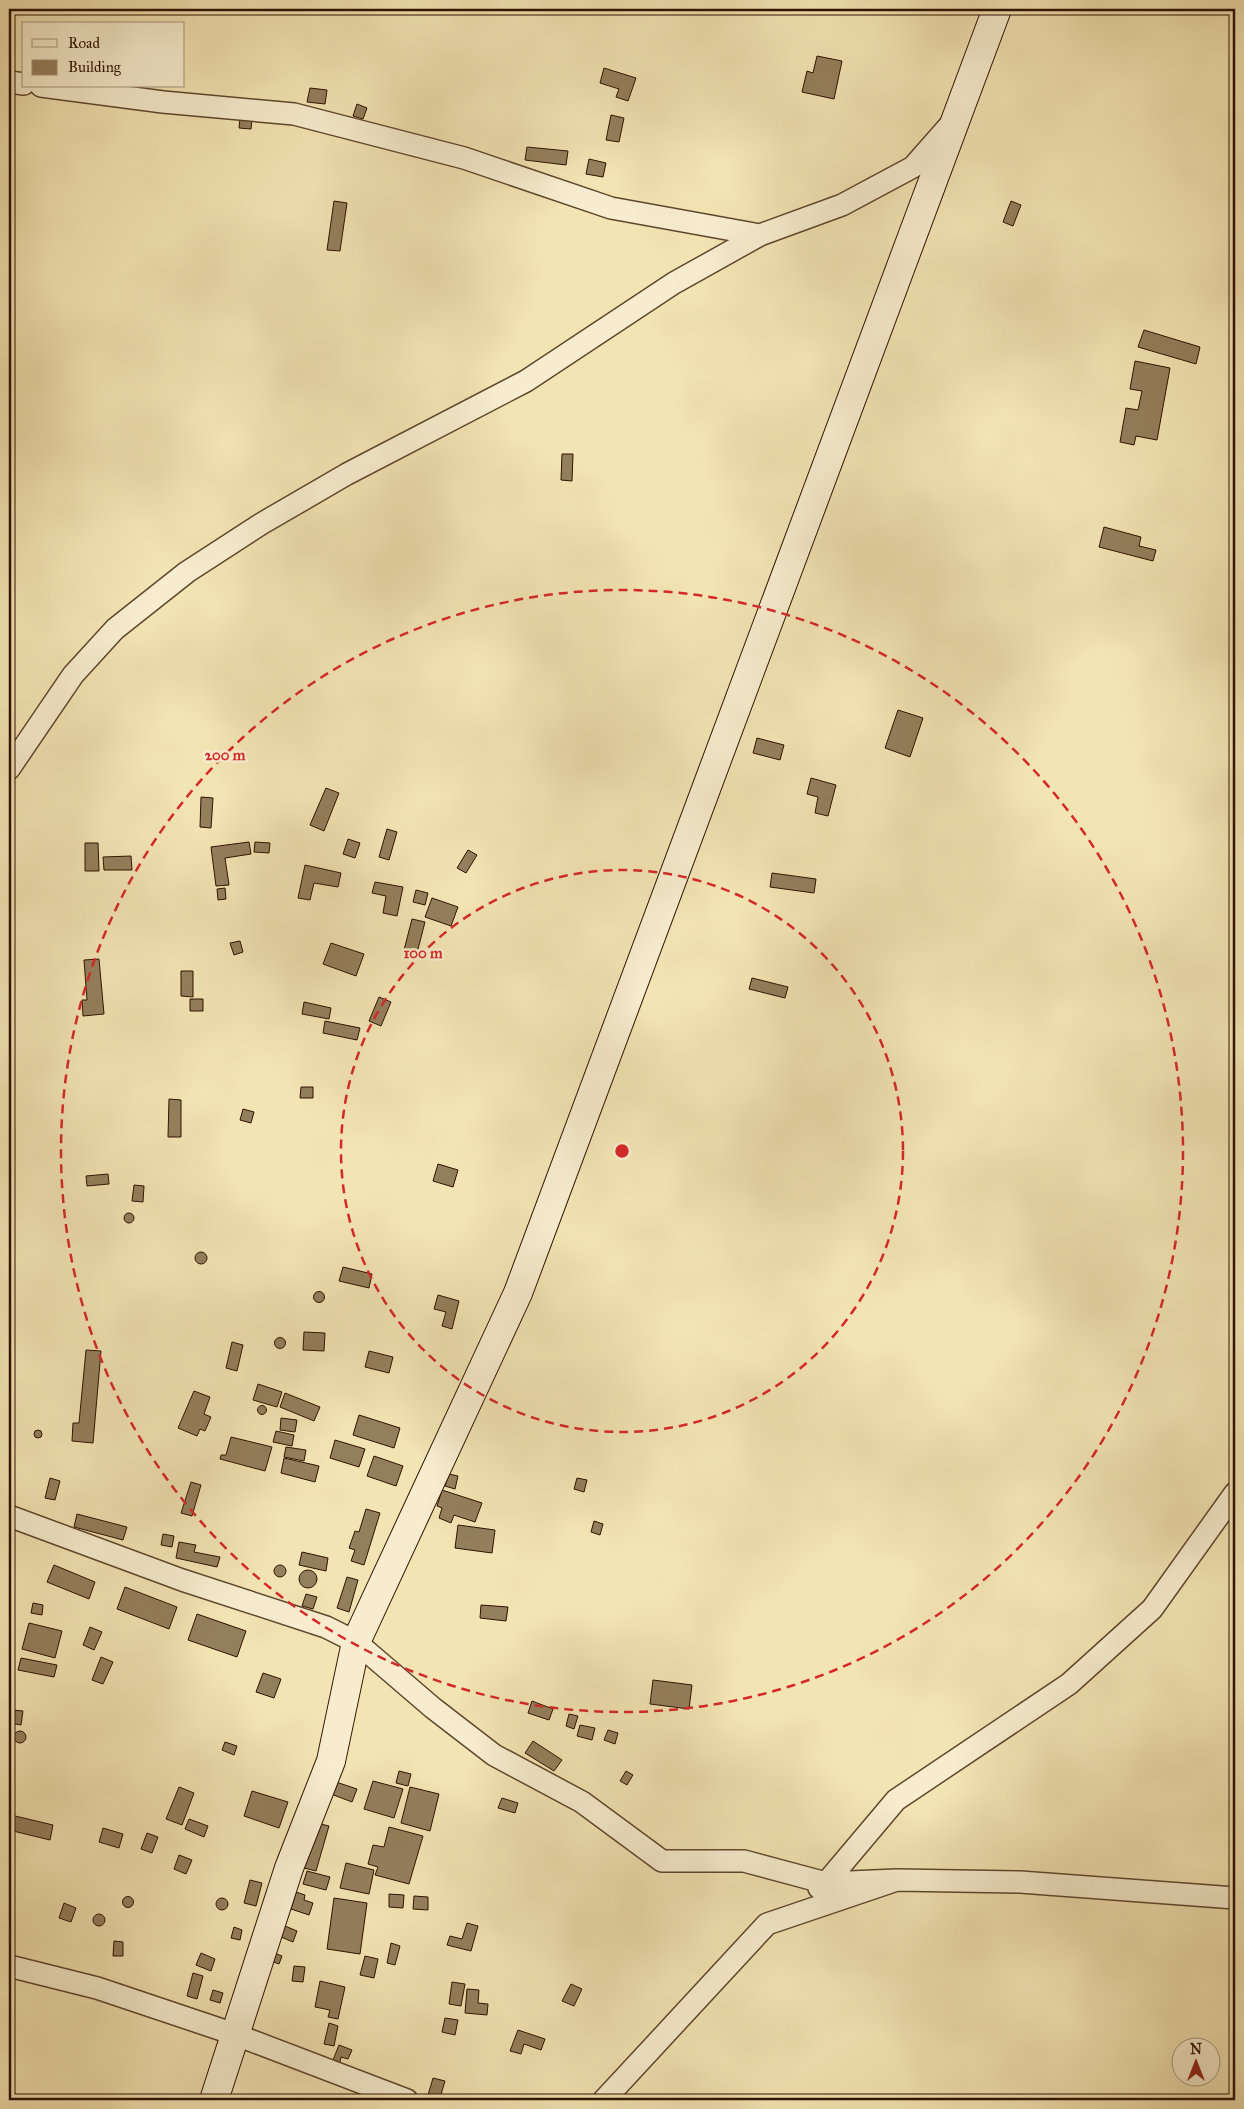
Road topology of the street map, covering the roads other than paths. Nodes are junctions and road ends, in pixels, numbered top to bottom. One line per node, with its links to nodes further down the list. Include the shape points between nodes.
1 (997, 9): 5 (street)
2 (9, 82): 3 (street)
3 (22, 84)
4 (56, 88): 6 (street, via 294,114 464,158 611,208)
5 (956, 118): 6 (street, via 913,167 842,204); 10 (street, via 518,1293)
6 (760, 235): 7 (street, via 674,283 526,381 347,474 261,524 188,572 115,629 73,675)
7 (9, 769)
8 (1235, 1493): 12 (street, via 1152,1609 1069,1684 896,1800)
9 (9, 1516): 10 (street, via 182,1580 326,1627)
10 (356, 1642): 12 (street, via 494,1755 582,1802 662,1861 744,1861); 16 (street, via 331,1761 289,1868)
11 (897, 1880): 12 (street); 13 (street, via 1020,1882); 14 (street)
12 (826, 1883): 14 (street)
13 (1235, 1898)
14 (767, 1924): 19 (street)
15 (9, 1966): 16 (street, via 97,1988)
16 (234, 2034): 17 (street); 18 (street)
17 (214, 2100)
18 (407, 2100)
19 (604, 2100)

